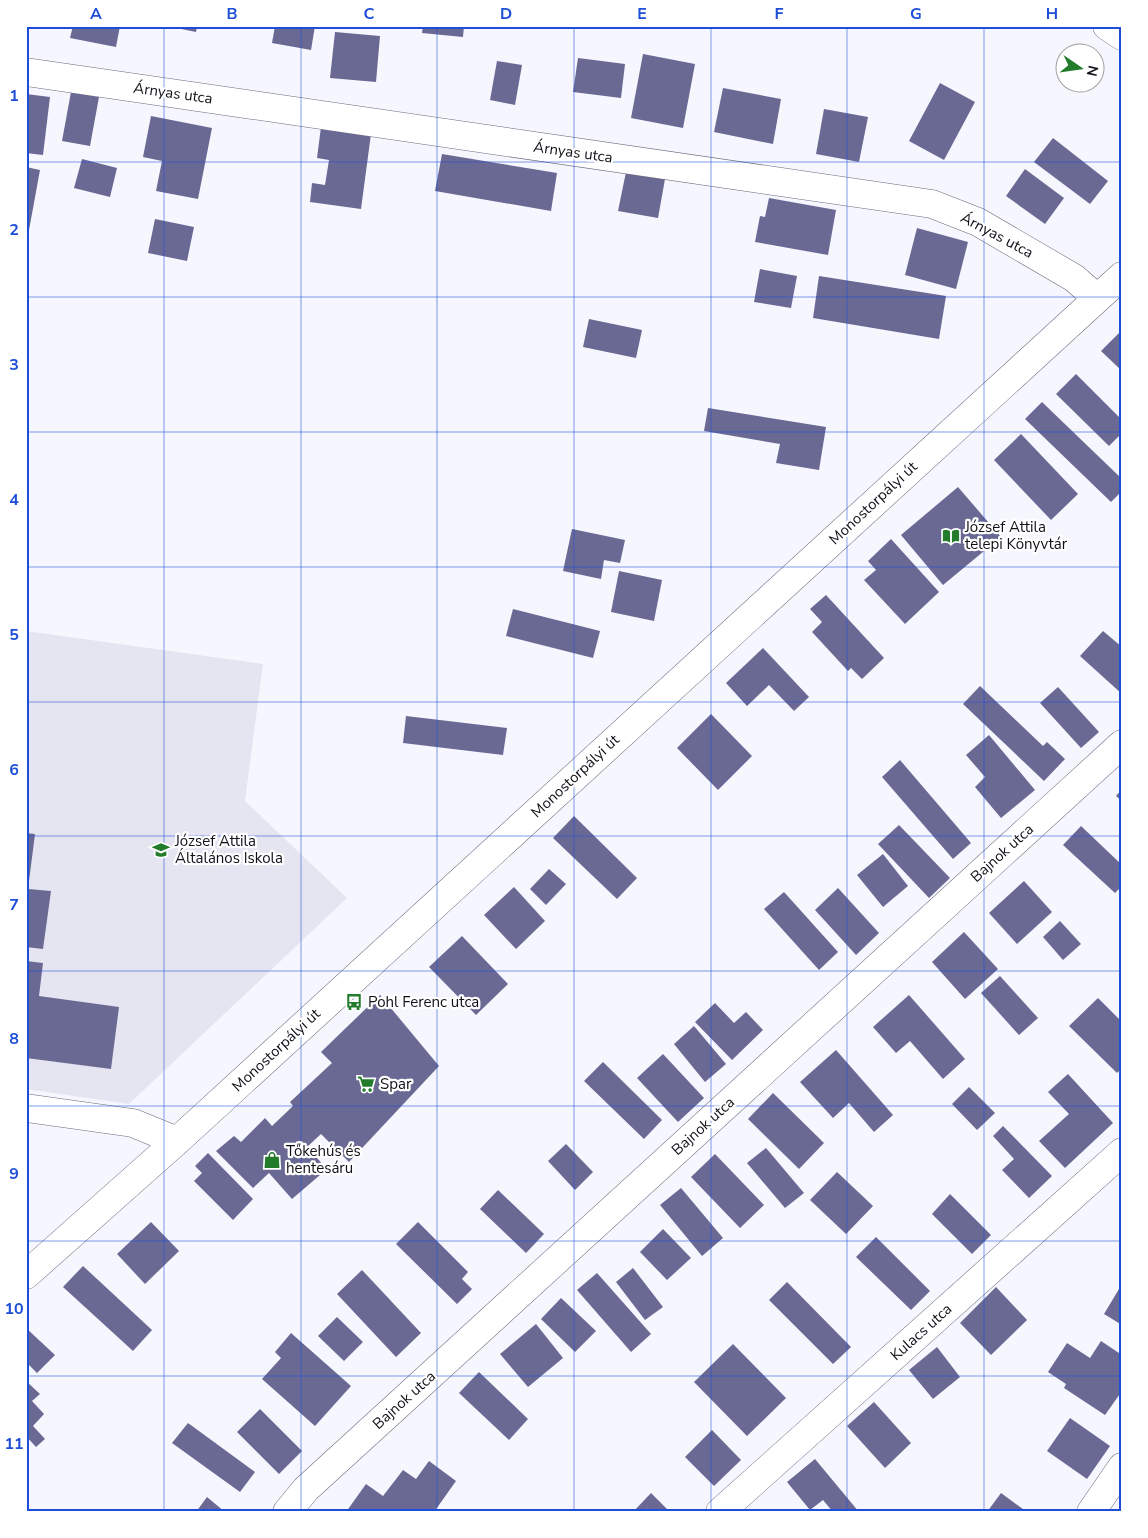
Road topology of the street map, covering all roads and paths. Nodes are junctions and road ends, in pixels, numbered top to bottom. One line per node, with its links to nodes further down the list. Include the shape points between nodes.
1 (1107, 26): 2 (street)
2 (1122, 36)
3 (26, 72): 5 (street, Árnyas utca, via 932,204 978,222 1074,278)
4 (1122, 276): 5 (street, Monostorpályi út)
5 (1096, 298): 8 (street, Monostorpályi út)
6 (1122, 744): 12 (street, Bajnok utca, via 306,1489)
7 (26, 1108): 8 (street, via 133,1123)
8 (177, 1141): 10 (street, Monostorpályi út)
9 (1122, 1152): 13 (street, Kulacs utca)
10 (26, 1275)
11 (1122, 1467): 14 (street)
12 (287, 1512)
13 (720, 1512)
14 (1091, 1512)

